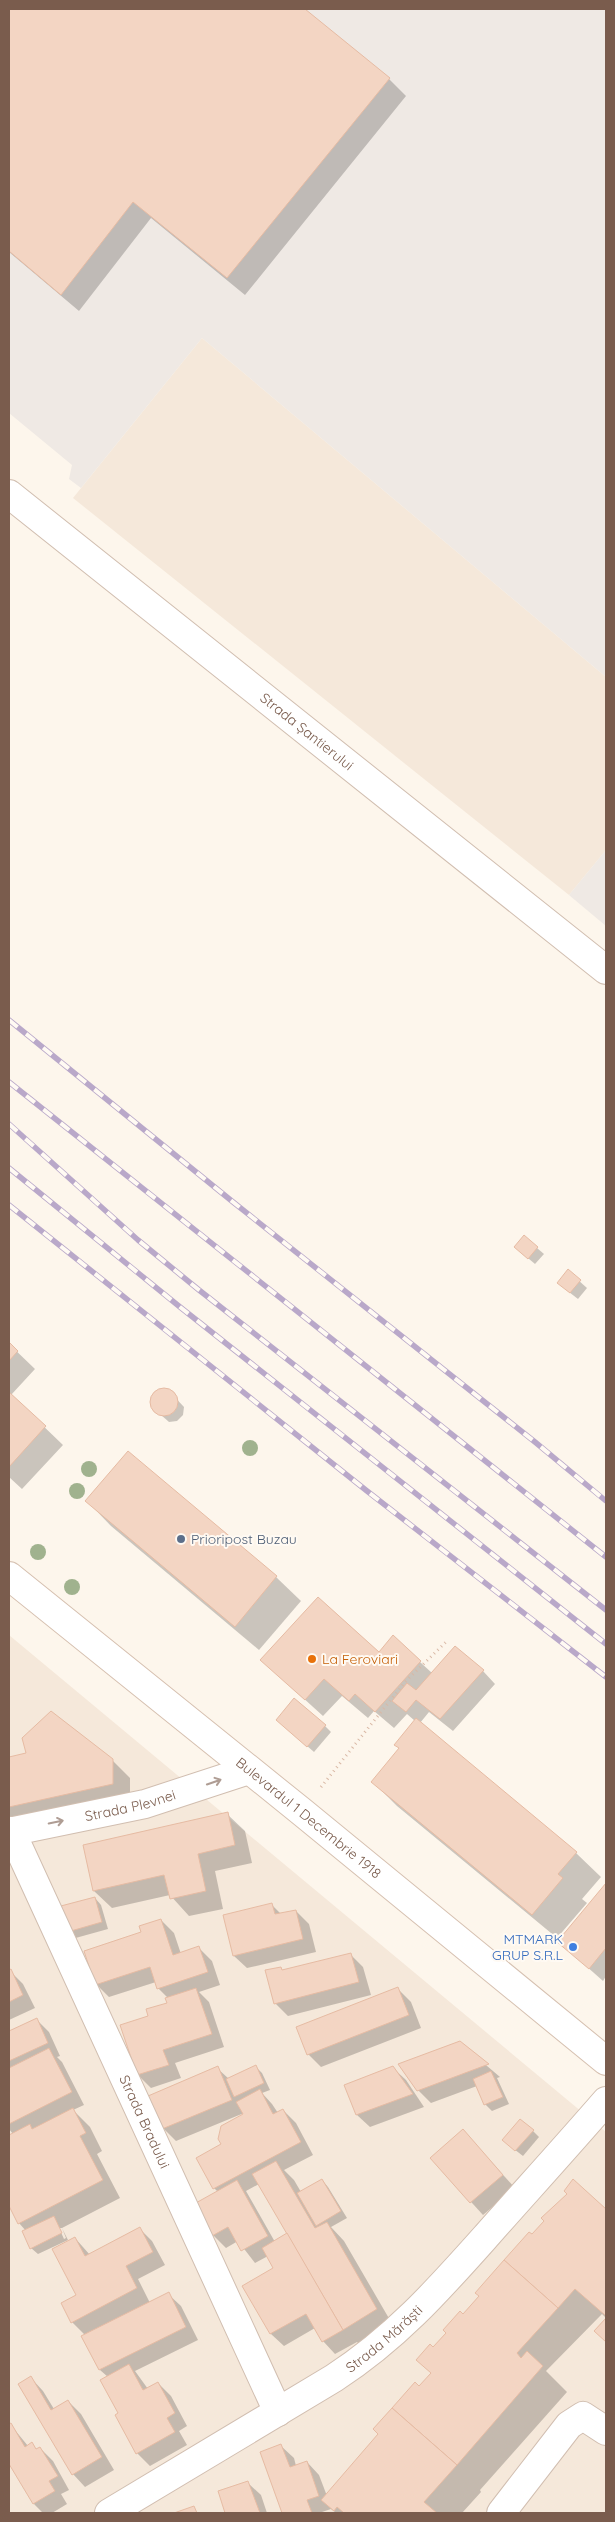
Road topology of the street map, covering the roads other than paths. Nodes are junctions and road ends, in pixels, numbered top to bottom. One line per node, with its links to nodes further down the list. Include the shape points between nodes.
1 (9, 494): 2 (street, Strada Șantierului)
2 (606, 970)
3 (9, 1576): 4 (street, Bulevardul 1 Decembrie 1918)
4 (248, 1770): 5 (street, Strada Plevnei, one-way to 4, via 145,1804); 6 (street, Bulevardul 1 Decembrie 1918)
5 (10, 1831): 8 (street, Strada Bradului)
6 (606, 2061)
7 (606, 2101): 8 (street, Strada Mărăști, via 417,2313 364,2359)
8 (278, 2412): 10 (street, Strada Mărăști)
9 (606, 2431): 11 (street, via 583,2416 569,2425)
10 (109, 2513)
11 (501, 2513)

